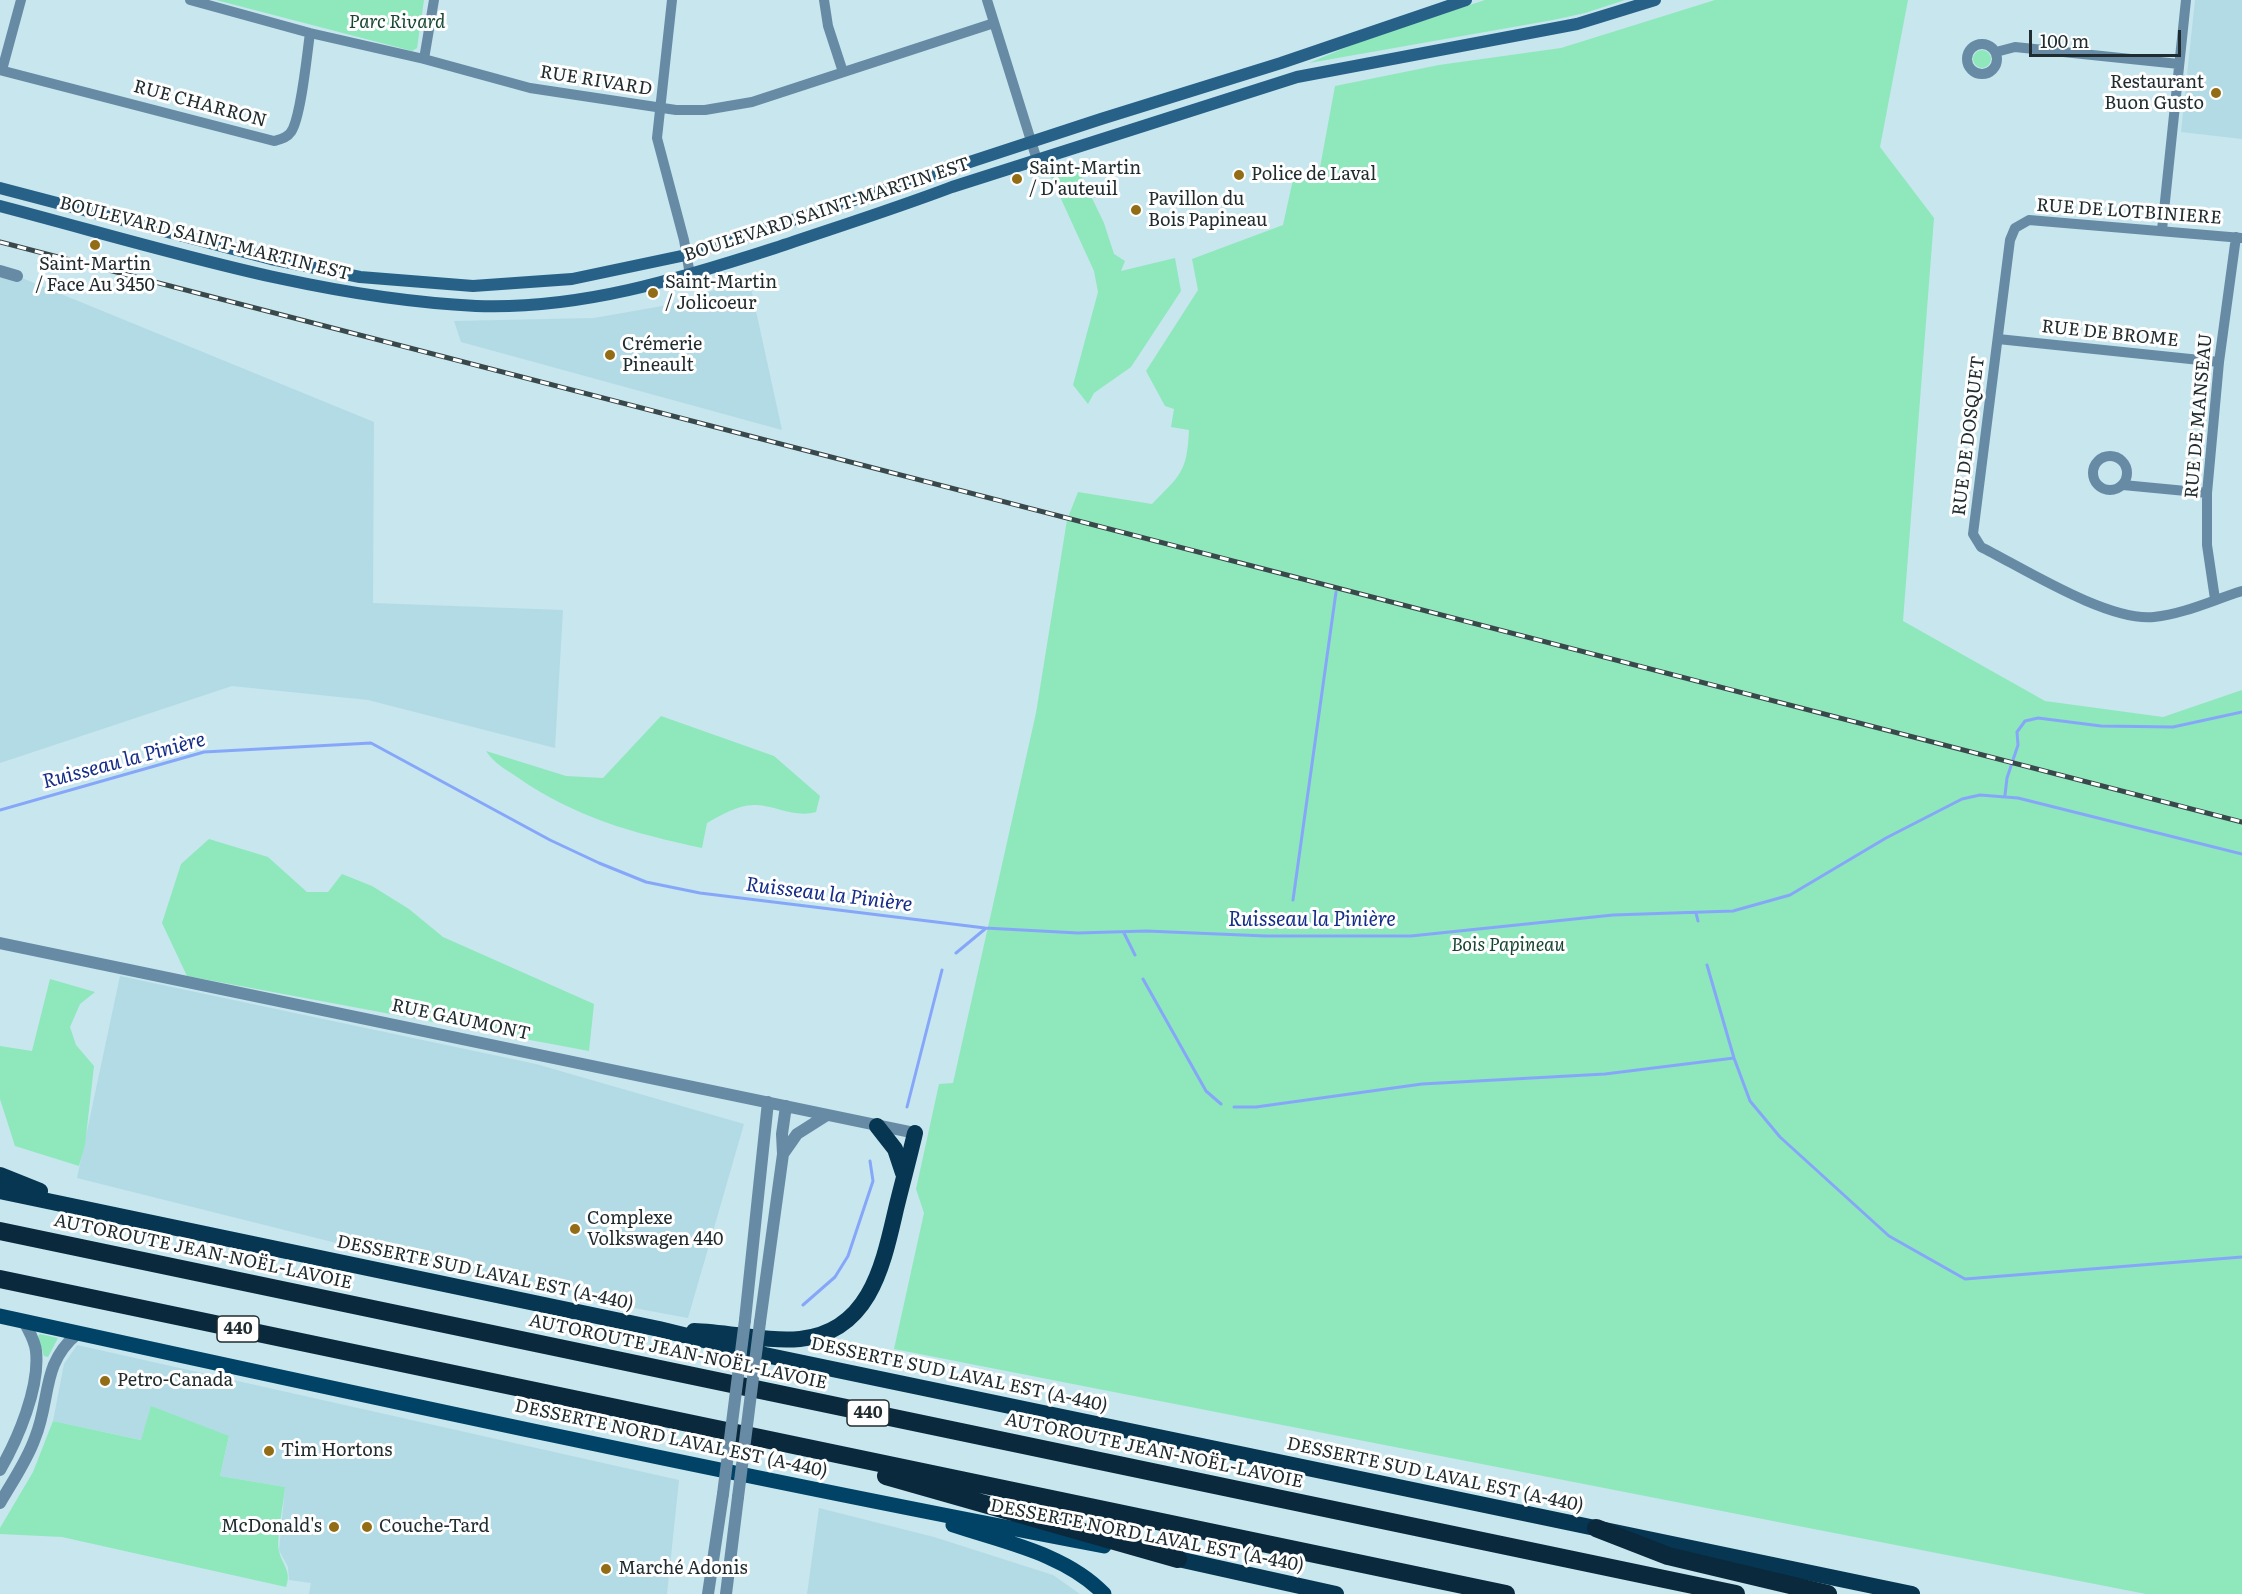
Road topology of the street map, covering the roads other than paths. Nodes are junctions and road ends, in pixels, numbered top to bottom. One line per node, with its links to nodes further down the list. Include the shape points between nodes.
1 (21, 0): 15 (street)
2 (190, 0): 11 (street, RUE RIVARD)
3 (434, 0): 13 (street)
4 (672, 0): 19 (street)
5 (824, 0): 16 (street)
6 (987, 0): 10 (street)
7 (1466, 0): 17 (main road, BOULEVARD SAINT-MARTIN EST)
8 (1655, 0): 18 (main road, BOULEVARD SAINT-MARTIN EST, via 1571,26 1326,70)
9 (2186, 0): 14 (street)
10 (994, 23): 16 (street, RUE RIVARD); 22 (street)
11 (310, 33): 13 (street, RUE RIVARD); 15 (street, RUE CHARRON, via 292,131 286,138 274,141)
12 (1996, 52): 14 (street, via 2015,47)
13 (424, 59): 19 (street, RUE RIVARD, via 530,88)
14 (2179, 64): 27 (street)
15 (1, 70)
16 (843, 72): 19 (street, RUE RIVARD, via 738,105 698,110)
17 (1217, 83): 18 (main road); 20 (main road, BOULEVARD SAINT-MARTIN EST)
18 (1222, 100): 21 (main road, BOULEVARD SAINT-MARTIN EST)
19 (660, 108): 29 (street, via 659,147)
20 (1124, 111): 21 (main road); 22 (main road, BOULEVARD SAINT-MARTIN EST)
21 (1137, 128): 23 (main road, BOULEVARD SAINT-MARTIN EST)
22 (1030, 142): 23 (street); 29 (main road, BOULEVARD SAINT-MARTIN EST)
23 (1037, 160): 31 (main road, BOULEVARD SAINT-MARTIN EST)
24 (0, 188): 29 (main road, BOULEVARD SAINT-MARTIN EST, via 271,259 400,282 473,286 547,282)
25 (0, 207): 31 (main road, BOULEVARD SAINT-MARTIN EST, via 281,280 374,297 476,306 528,304 606,294)
26 (2015, 228): 27 (street, RUE DE LOTBINIERE, via 2029,220); 33 (street, RUE DE DOSQUET, via 2010,240)
27 (2162, 230): 28 (street, RUE DE LOTBINIERE)
28 (2239, 238): 34 (street, RUE DE MANSEAU)
29 (686, 255): 31 (street)
30 (0, 271): 32 (street)
31 (690, 275)
32 (17, 276)
33 (1998, 339): 34 (street, RUE DE BROME); 38 (street, RUE DE DOSQUET, via 1973,534 1980,547 2101,607 2134,616 2171,614)
34 (2219, 362): 36 (street, RUE DE MANSEAU)
35 (2123, 485): 36 (street)
36 (2207, 494): 38 (street, RUE DE MANSEAU, via 2206,545)
37 (2242, 591): 38 (street, RUE DE DOSQUET)
38 (2215, 599)
39 (0, 943): 40 (street, RUE GAUMONT)
40 (768, 1102): 41 (street, RUE GAUMONT); 62 (street, bridge, via 745,1320)
41 (786, 1107): 42 (street, RUE GAUMONT); 45 (street)
42 (827, 1115): 43 (street, RUE GAUMONT); 45 (street, via 797,1134)
43 (877, 1126): 44 (street, RUE GAUMONT); 47 (highway, via 896,1149)
44 (915, 1133): 47 (highway)
45 (783, 1154): 63 (street, bridge)
46 (0, 1175): 49 (highway)
47 (904, 1177): 54 (highway, via 873,1288 857,1310 836,1327 810,1337 790,1339)
48 (0, 1191): 49 (highway, DESSERTE SUD LAVAL EST (A-440))
49 (86, 1209): 54 (highway, DESSERTE SUD LAVAL EST (A-440))
50 (0, 1231): 67 (highway, AUTOROUTE JEAN-NOËL-LAVOIE / 440)
51 (0, 1279): 56 (highway, 440)
52 (0, 1316): 53 (main road, DESSERTE NORD LAVAL EST (A-440))
53 (24, 1321): 55 (main road, DESSERTE NORD LAVAL EST (A-440)); 57 (street, via 35,1343 35,1370 20,1430)
54 (659, 1329): 60 (highway, DESSERTE SUD LAVAL EST (A-440), via 765,1355)
55 (77, 1334): 58 (street, via 54,1361 36,1436); 59 (main road, DESSERTE NORD LAVAL EST (A-440))
56 (726, 1430): 61 (highway); 66 (highway, 440)
57 (0, 1470)
58 (0, 1503)
59 (899, 1507): 61 (main road, DESSERTE NORD LAVAL EST (A-440)); 64 (main road, via 1056,1561 1081,1574)
60 (1596, 1528): 68 (highway, via 1668,1556); 69 (highway, DESSERTE SUD LAVAL EST (A-440))
61 (1178, 1559): 65 (highway, DESSERTE NORD LAVAL EST (A-440))
62 (708, 1594)
63 (726, 1594)
64 (1104, 1594)
65 (1336, 1594)
66 (1506, 1594)
67 (1736, 1594)
68 (1828, 1594)
69 (1912, 1594)

